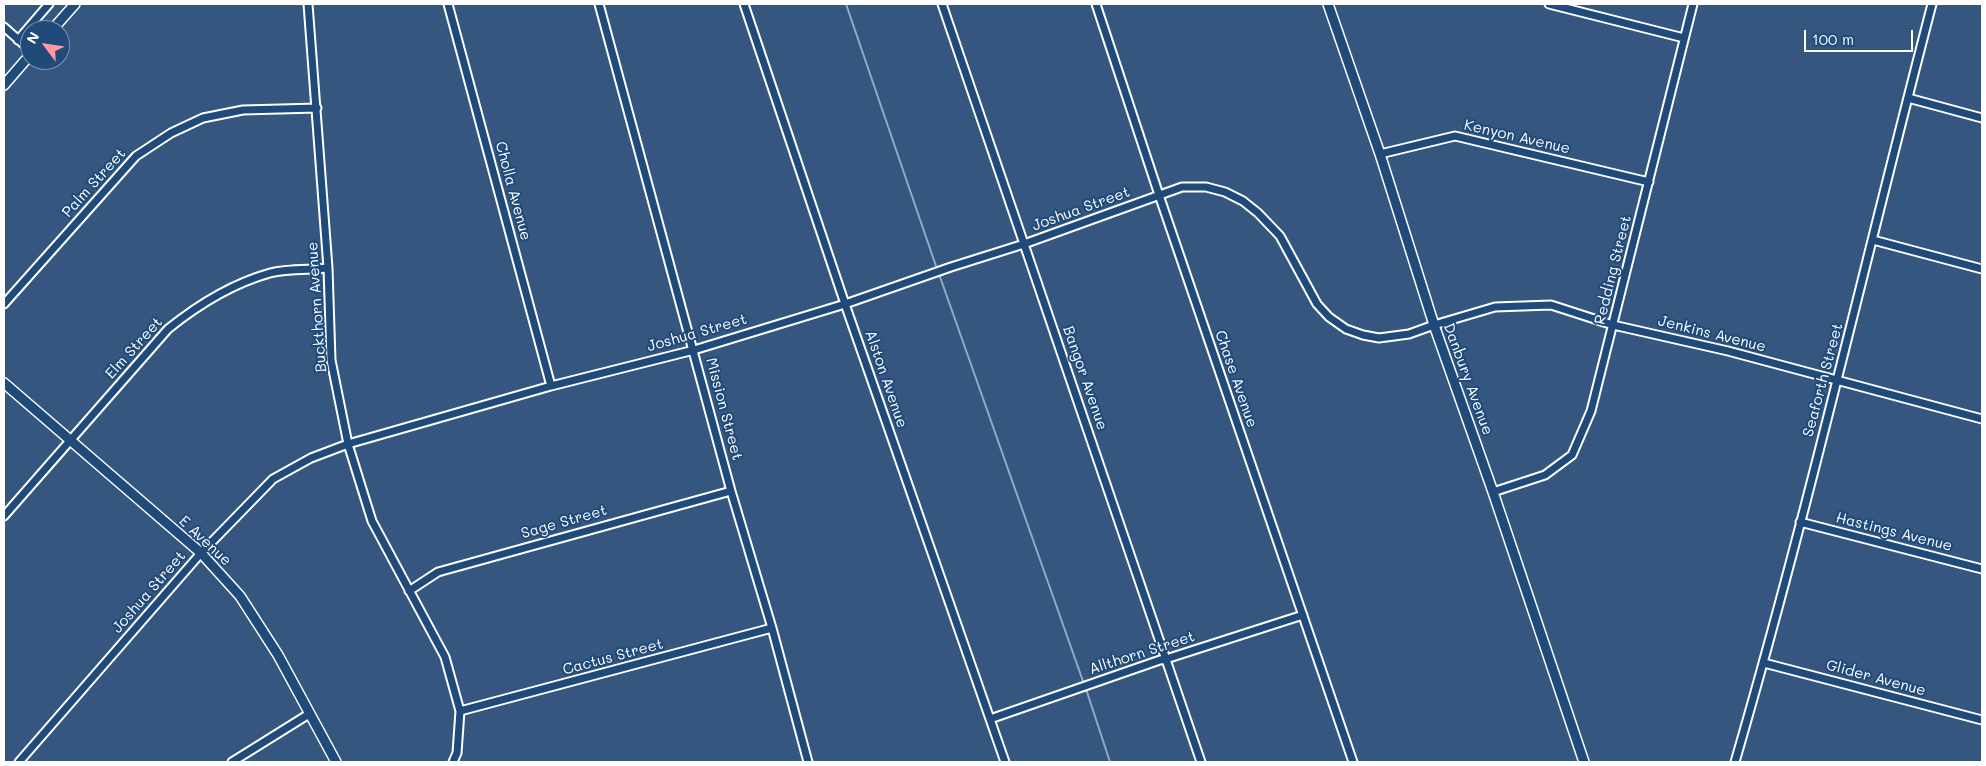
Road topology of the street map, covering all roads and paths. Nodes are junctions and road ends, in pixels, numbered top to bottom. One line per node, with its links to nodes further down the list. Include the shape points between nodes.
1 (49, 4): 16 (street)
2 (75, 4): 13 (street)
3 (308, 4): 20 (street, Buckthorn Avenue)
4 (448, 4): 36 (street, Cholla Avenue)
5 (600, 4): 33 (street, Mission Street)
6 (744, 4): 30 (street, Alston Avenue)
7 (942, 4): 26 (street, Bangor Avenue)
8 (1096, 4): 24 (street, Chase Avenue)
9 (1328, 4): 22 (street, Danbury Avenue)
10 (1548, 4): 15 (street)
11 (1693, 4): 15 (street, Redding Street)
12 (1932, 4): 19 (street, Seaforth Street)
13 (61, 20)
14 (4, 27): 16 (street)
15 (1684, 38): 23 (street, Redding Street)
16 (18, 40)
17 (20, 67): 18 (street)
18 (4, 85)
19 (1908, 98): 21 (street); 25 (street, Seaforth Street)
20 (317, 108): 27 (street, Buckthorn Avenue); 29 (street, Palm Street, via 243,110 203,118 171,133 136,156)
21 (1982, 118)
22 (1380, 154): 23 (street, Kenyon Avenue, via 1455,136); 31 (street, Danbury Avenue)
23 (1649, 182): 32 (street, Redding Street)
24 (1159, 194): 26 (street, Joshua Street); 31 (street, Joshua Street, via 1182,187 1206,187 1243,201 1280,236 1317,304 1346,329 1379,338 1409,334); 47 (street, Chase Avenue)
25 (1874, 240): 28 (street); 34 (street, Seaforth Street)
26 (1024, 244): 30 (street, Joshua Street); 49 (street, Bangor Avenue)
27 (328, 268): 38 (street, Elm Street, via 272,272 229,287 196,306 168,329); 39 (street, Buckthorn Avenue, via 331,360)
28 (1982, 269)
29 (4, 304)
30 (845, 304): 33 (street, Joshua Street); 53 (street, Alston Avenue)
31 (1434, 325): 32 (street, Jenkins Avenue, via 1495,307 1551,305); 41 (street, Danbury Avenue)
32 (1613, 325): 34 (street, Jenkins Avenue, via 1728,351); 41 (street, Redding Street, via 1591,411 1572,455 1545,475)
33 (694, 350): 36 (street, Joshua Street); 40 (street, Mission Street)
34 (1836, 381): 37 (street, Jenkins Avenue); 43 (street, Seaforth Street)
35 (4, 383): 38 (street, E Avenue)
36 (551, 386): 39 (street, Joshua Street)
37 (1982, 419)
38 (70, 440): 42 (street, Elm Street); 44 (street, E Avenue)
39 (348, 444): 44 (street, Joshua Street, via 311,458 273,479); 46 (street, Buckthorn Avenue, via 372,521)
40 (731, 490): 46 (street, Sage Street, via 438,572); 48 (street, Mission Street)
41 (1494, 492): 63 (street, Danbury Avenue)
42 (4, 516)
43 (1800, 522): 45 (street, Hastings Avenue); 50 (street, Seaforth Street)
44 (201, 553): 52 (street, E Avenue, via 240,596 278,655); 55 (street, Joshua Street)
45 (1982, 569)
46 (409, 591): 51 (street, Buckthorn Avenue, via 445,657)
47 (1303, 615): 49 (street, Allthorn Street); 62 (street, Chase Avenue)
48 (772, 628): 51 (street, Cactus Street); 59 (street, Mission Street)
49 (1166, 659): 53 (street, Allthorn Street); 61 (street, Bangor Avenue)
50 (1764, 663): 54 (street, Glider Avenue); 64 (street, Seaforth Street)
51 (460, 711): 58 (street, Buckthorn Avenue)
52 (309, 714): 56 (street); 57 (street, E Avenue)
53 (990, 719): 60 (street, Alston Avenue)
54 (1982, 720)
55 (19, 762)
56 (232, 762)
57 (336, 762)
58 (453, 762)
59 (808, 762)
60 (1005, 762)
61 (1201, 762)
62 (1353, 762)
63 (1584, 762)
64 (1735, 762)

